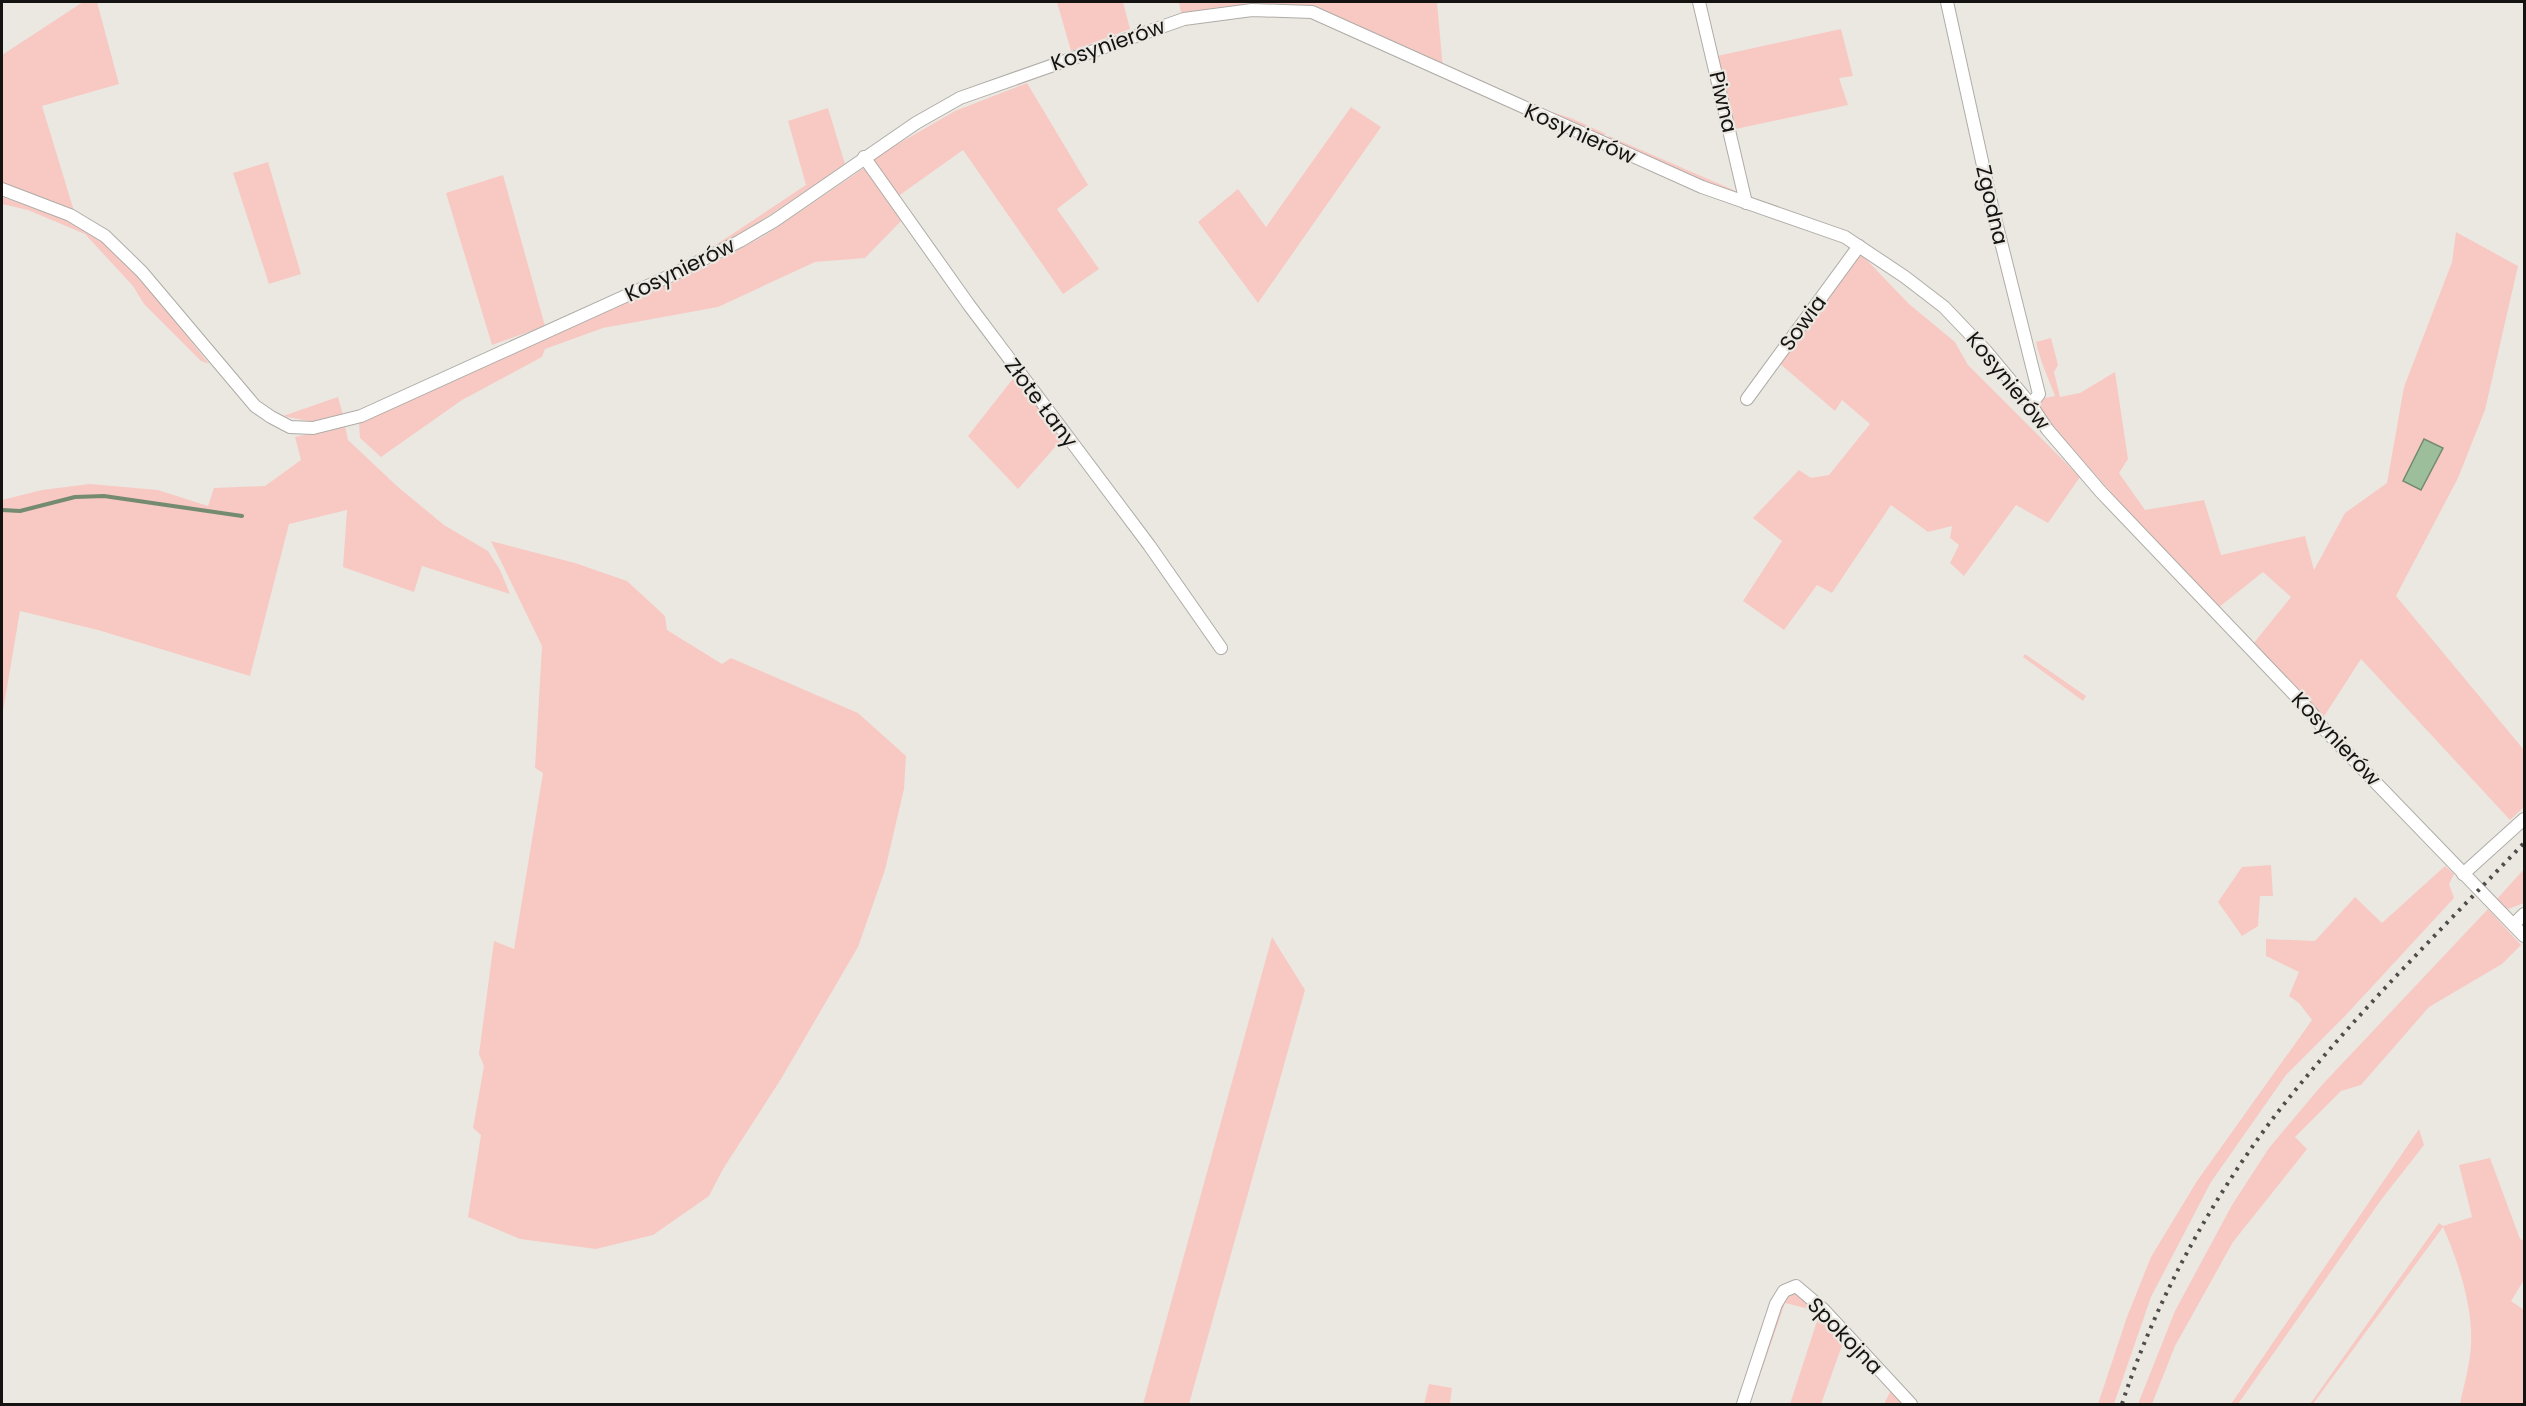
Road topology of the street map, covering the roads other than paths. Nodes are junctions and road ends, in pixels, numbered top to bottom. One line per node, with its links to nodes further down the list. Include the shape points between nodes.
1 (1699, 2): 5 (street, Piwna)
2 (1947, 2): 8 (street, Zgodna, via 2038,394)
3 (864, 157): 4 (street, Kosynierów, via 740,241 674,274 360,416 313,428 290,427 255,406 142,272 105,236 70,215); 5 (street, Kosynierów, via 960,98 1184,19 1252,10 1312,12 1598,142); 9 (street, Złote Łany)
4 (2, 189)
5 (1746, 203): 6 (street, Kosynierów, via 1845,237)
6 (1859, 246): 7 (street, Sowia); 8 (street, Kosynierów, via 1944,307)
7 (1747, 399)
8 (2031, 405): 11 (street, Kosynierów, via 2101,492)
9 (1221, 648)
10 (2524, 819): 11 (street)
11 (2463, 874): 13 (street, Kosynierów)
12 (2524, 914): 13 (street)
13 (2514, 924): 14 (street, Kosynierów)
14 (2524, 936)
15 (1743, 1404): 16 (street, Spokojna, via 1776,1304 1784,1292 1796,1286)
16 (1911, 1404)

